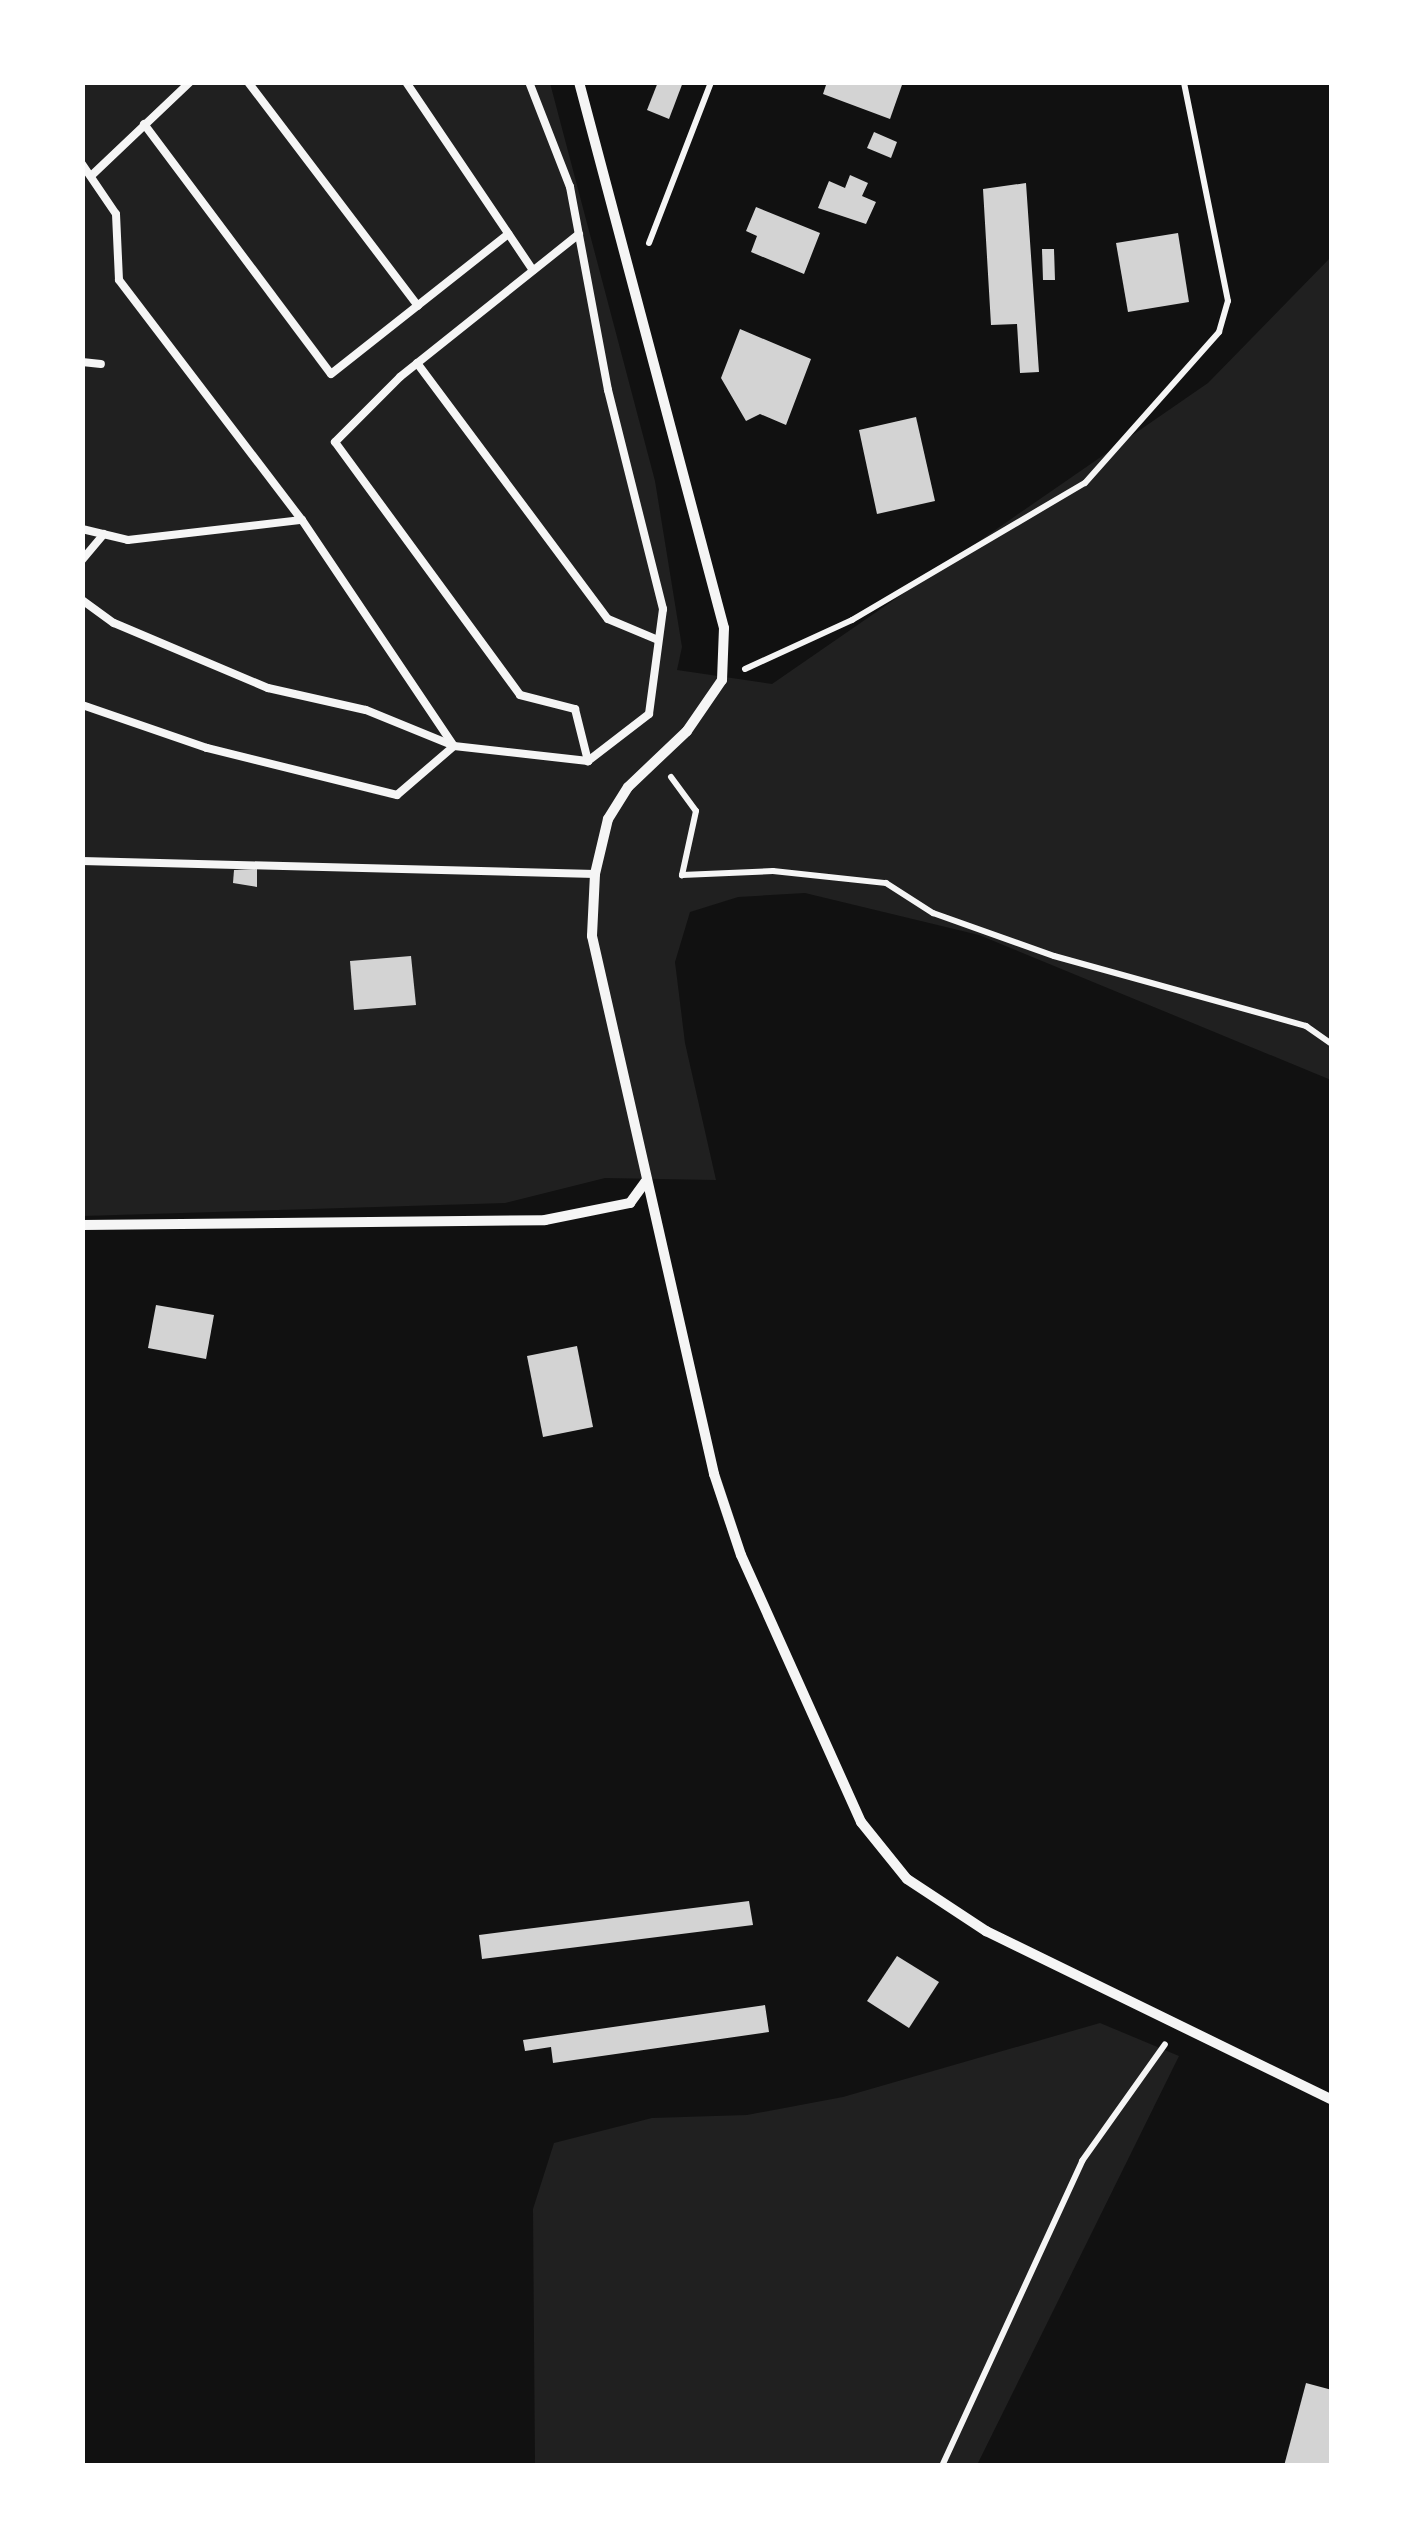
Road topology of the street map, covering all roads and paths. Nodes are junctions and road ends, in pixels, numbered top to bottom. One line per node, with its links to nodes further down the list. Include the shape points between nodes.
1 (190, 82): 8 (lane)
2 (248, 82): 15 (lane)
3 (406, 82): 11 (lane)
4 (529, 82): 12 (lane, via 570,187)
5 (579, 82): 14 (street)
6 (711, 82): 14 (path)
7 (1184, 82): 25 (path, via 1228,301 1219,332 1085,483 852,620)
8 (144, 124): 10 (lane); 15 (lane, via 331,374)
9 (82, 164): 10 (lane)
10 (91, 176): 19 (lane, via 116,214 120,280)
11 (508, 234): 13 (lane); 15 (lane)
12 (578, 234): 13 (lane); 24 (lane, via 608,390 663,609)
13 (533, 270): 17 (lane)
14 (634, 282): 25 (street, via 724,628)
15 (418, 306)
16 (82, 362): 18 (lane)
17 (417, 363): 24 (lane, via 608,619); 29 (lane, via 335,442 520,695 575,709)
18 (101, 364)
19 (302, 520): 21 (lane, via 128,540); 27 (lane)
20 (82, 528): 21 (lane)
21 (104, 534): 22 (lane)
22 (82, 560)
23 (82, 600): 27 (lane, via 114,624 268,688 366,710)
24 (658, 640): 29 (lane, via 648,714)
25 (722, 680): 28 (street, via 688,731)
26 (82, 705): 27 (lane, via 207,748 397,796)
27 (454, 746): 29 (lane)
28 (659, 758): 31 (street, via 608,819); 32 (path, via 696,811 682,876 773,871 886,883 932,913 1054,956 1306,1026)
29 (588, 761)
30 (82, 861): 31 (lane)
31 (595, 874): 33 (street, via 592,936)
32 (1332, 1044)
33 (645, 1182): 34 (street, via 630,1203 545,1220); 35 (street, via 714,1474 740,1555 861,1822 908,1879 986,1930)
34 (82, 1225)
35 (1178, 2026): 36 (street); 37 (path, via 1082,2161)
36 (1332, 2100)
37 (942, 2466)

